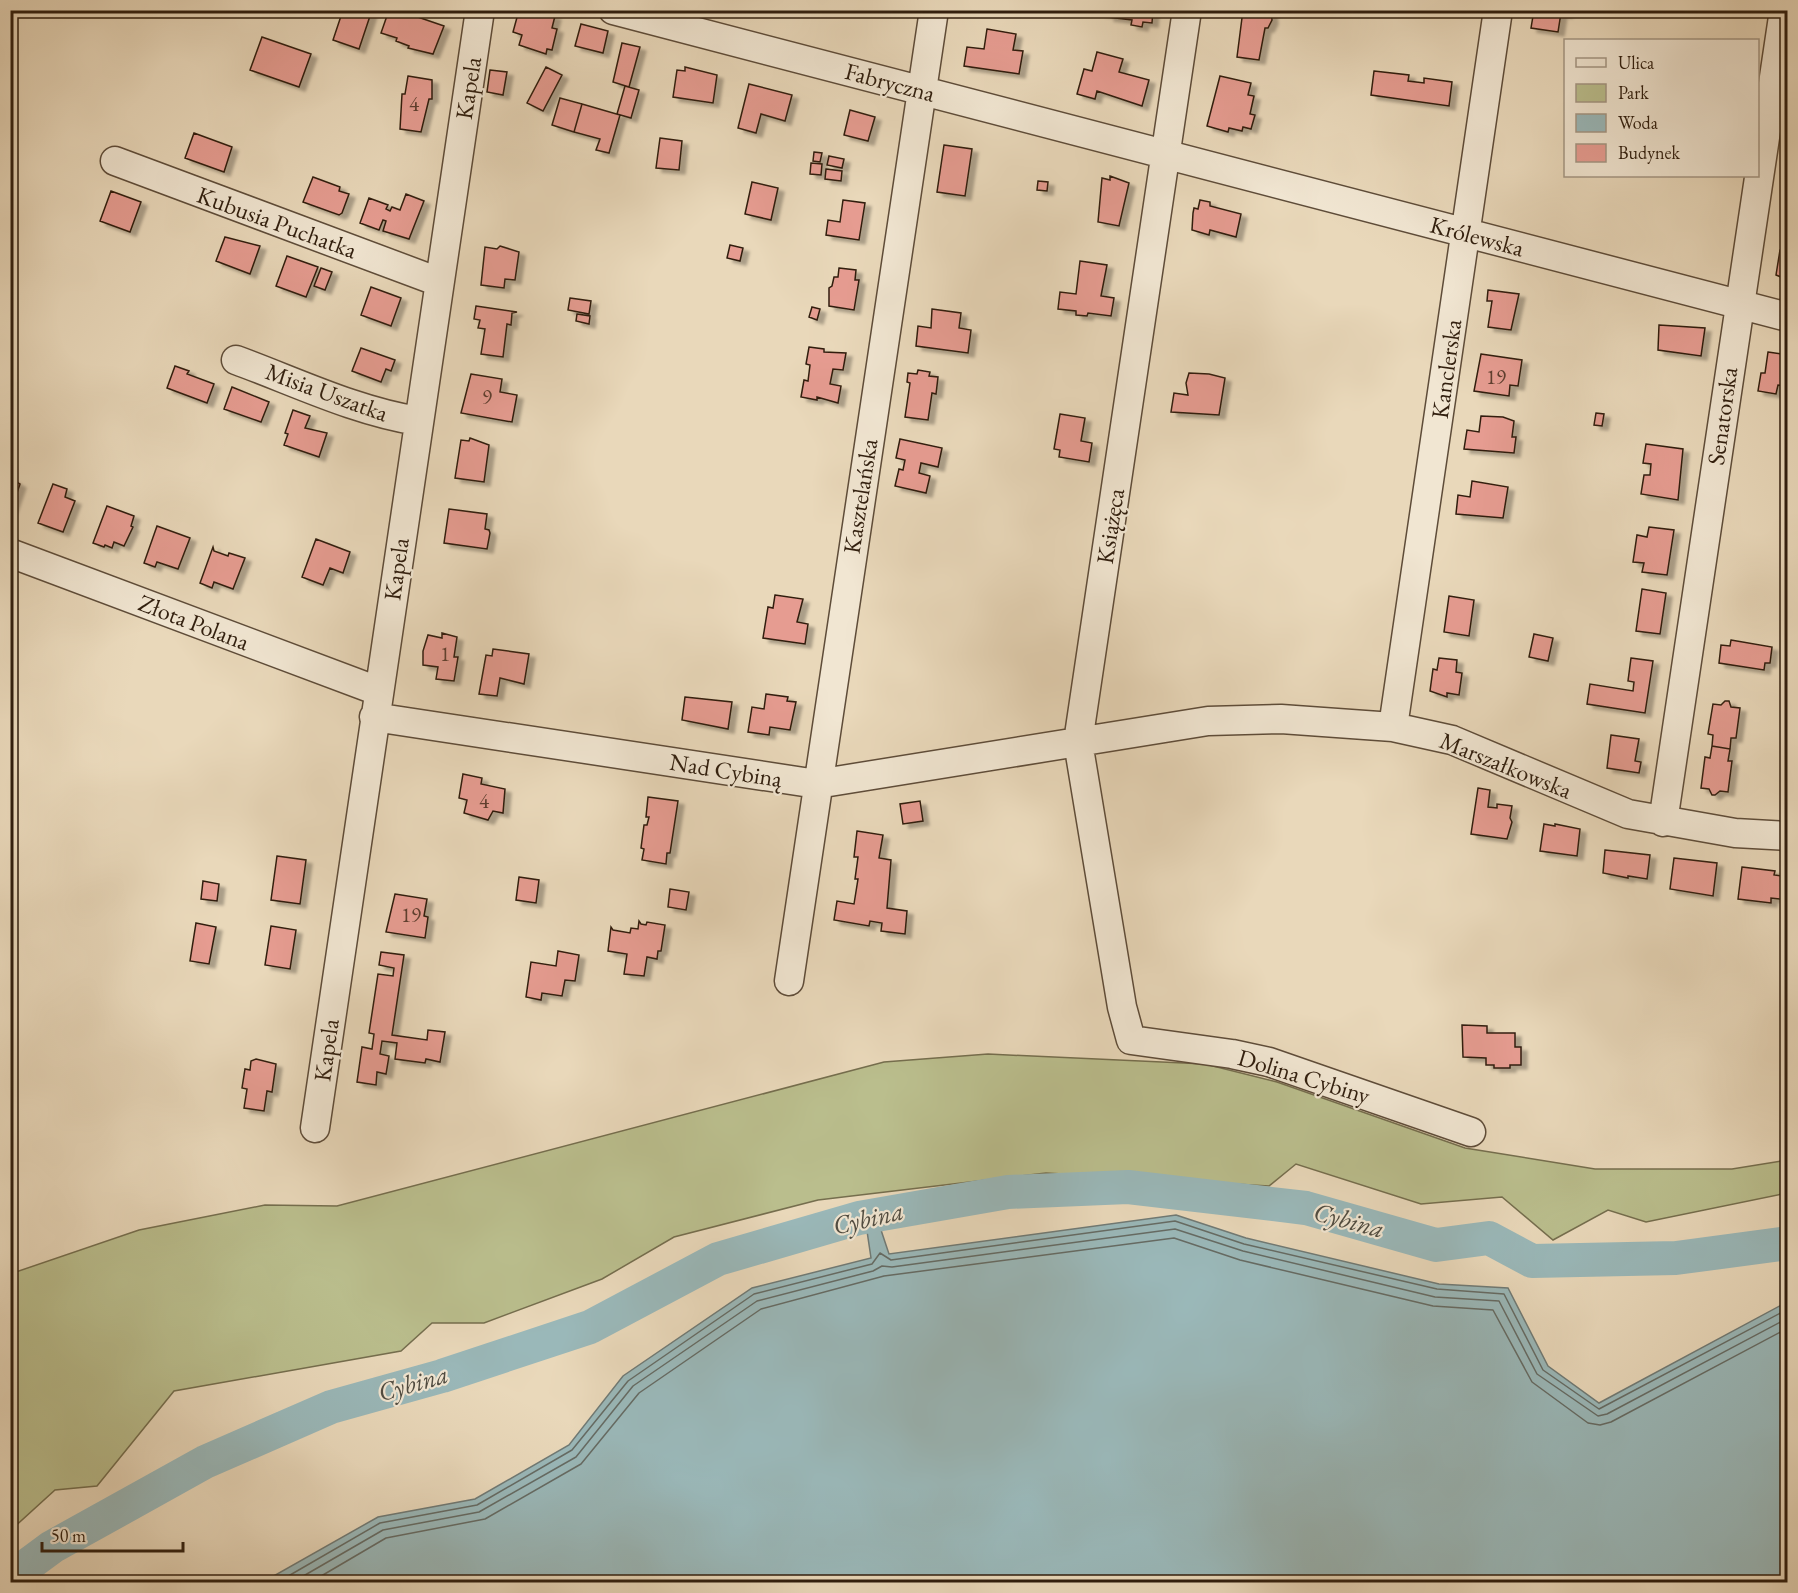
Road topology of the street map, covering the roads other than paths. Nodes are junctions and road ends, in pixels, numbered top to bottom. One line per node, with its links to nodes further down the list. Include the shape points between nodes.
1 (480, 10): 13 (street, Kapela)
2 (613, 10): 7 (street, Fabryczna)
3 (934, 10): 7 (street, Kasztelańska)
4 (1187, 10): 8 (street, Książęca)
5 (1498, 10): 12 (street, Kanclerska)
6 (1784, 10): 10 (street, Senatorska)
7 (921, 90): 8 (street, Fabryczna); 22 (street, Kasztelańska)
8 (1166, 155): 12 (street, Królewska); 21 (street, Książęca)
9 (115, 161): 13 (street, Kubusia Puchatka)
10 (1759, 173)
11 (1758, 177): 14 (street, Senatorska)
12 (1466, 233): 14 (street, Królewska); 20 (street, Kanclerska)
13 (439, 282): 17 (street, Kapela)
14 (1739, 304): 15 (street, Królewska); 23 (street, Senatorska)
15 (1788, 317)
16 (236, 360): 17 (street, Misia Uszatka, via 351,404)
17 (418, 421): 19 (street, Kapela)
18 (10, 553): 19 (street, Złota Polana)
19 (376, 704): 22 (street, Nad Cybiną); 27 (street, Kapela)
20 (1394, 727): 21 (street, Marszałkowska, via 1281,719 1208,721); 23 (street, Marszałkowska, via 1452,740 1628,814)
21 (1078, 742): 22 (street, Nad Cybiną); 26 (street, Książęca)
22 (817, 784): 25 (street, Kasztelańska)
23 (1663, 822): 24 (street, Marszałkowska)
24 (1788, 836)
25 (789, 981)
26 (1131, 1040): 28 (street, Dolina Cybiny, via 1232,1053 1269,1062)
27 (315, 1128)
28 (1472, 1131)

